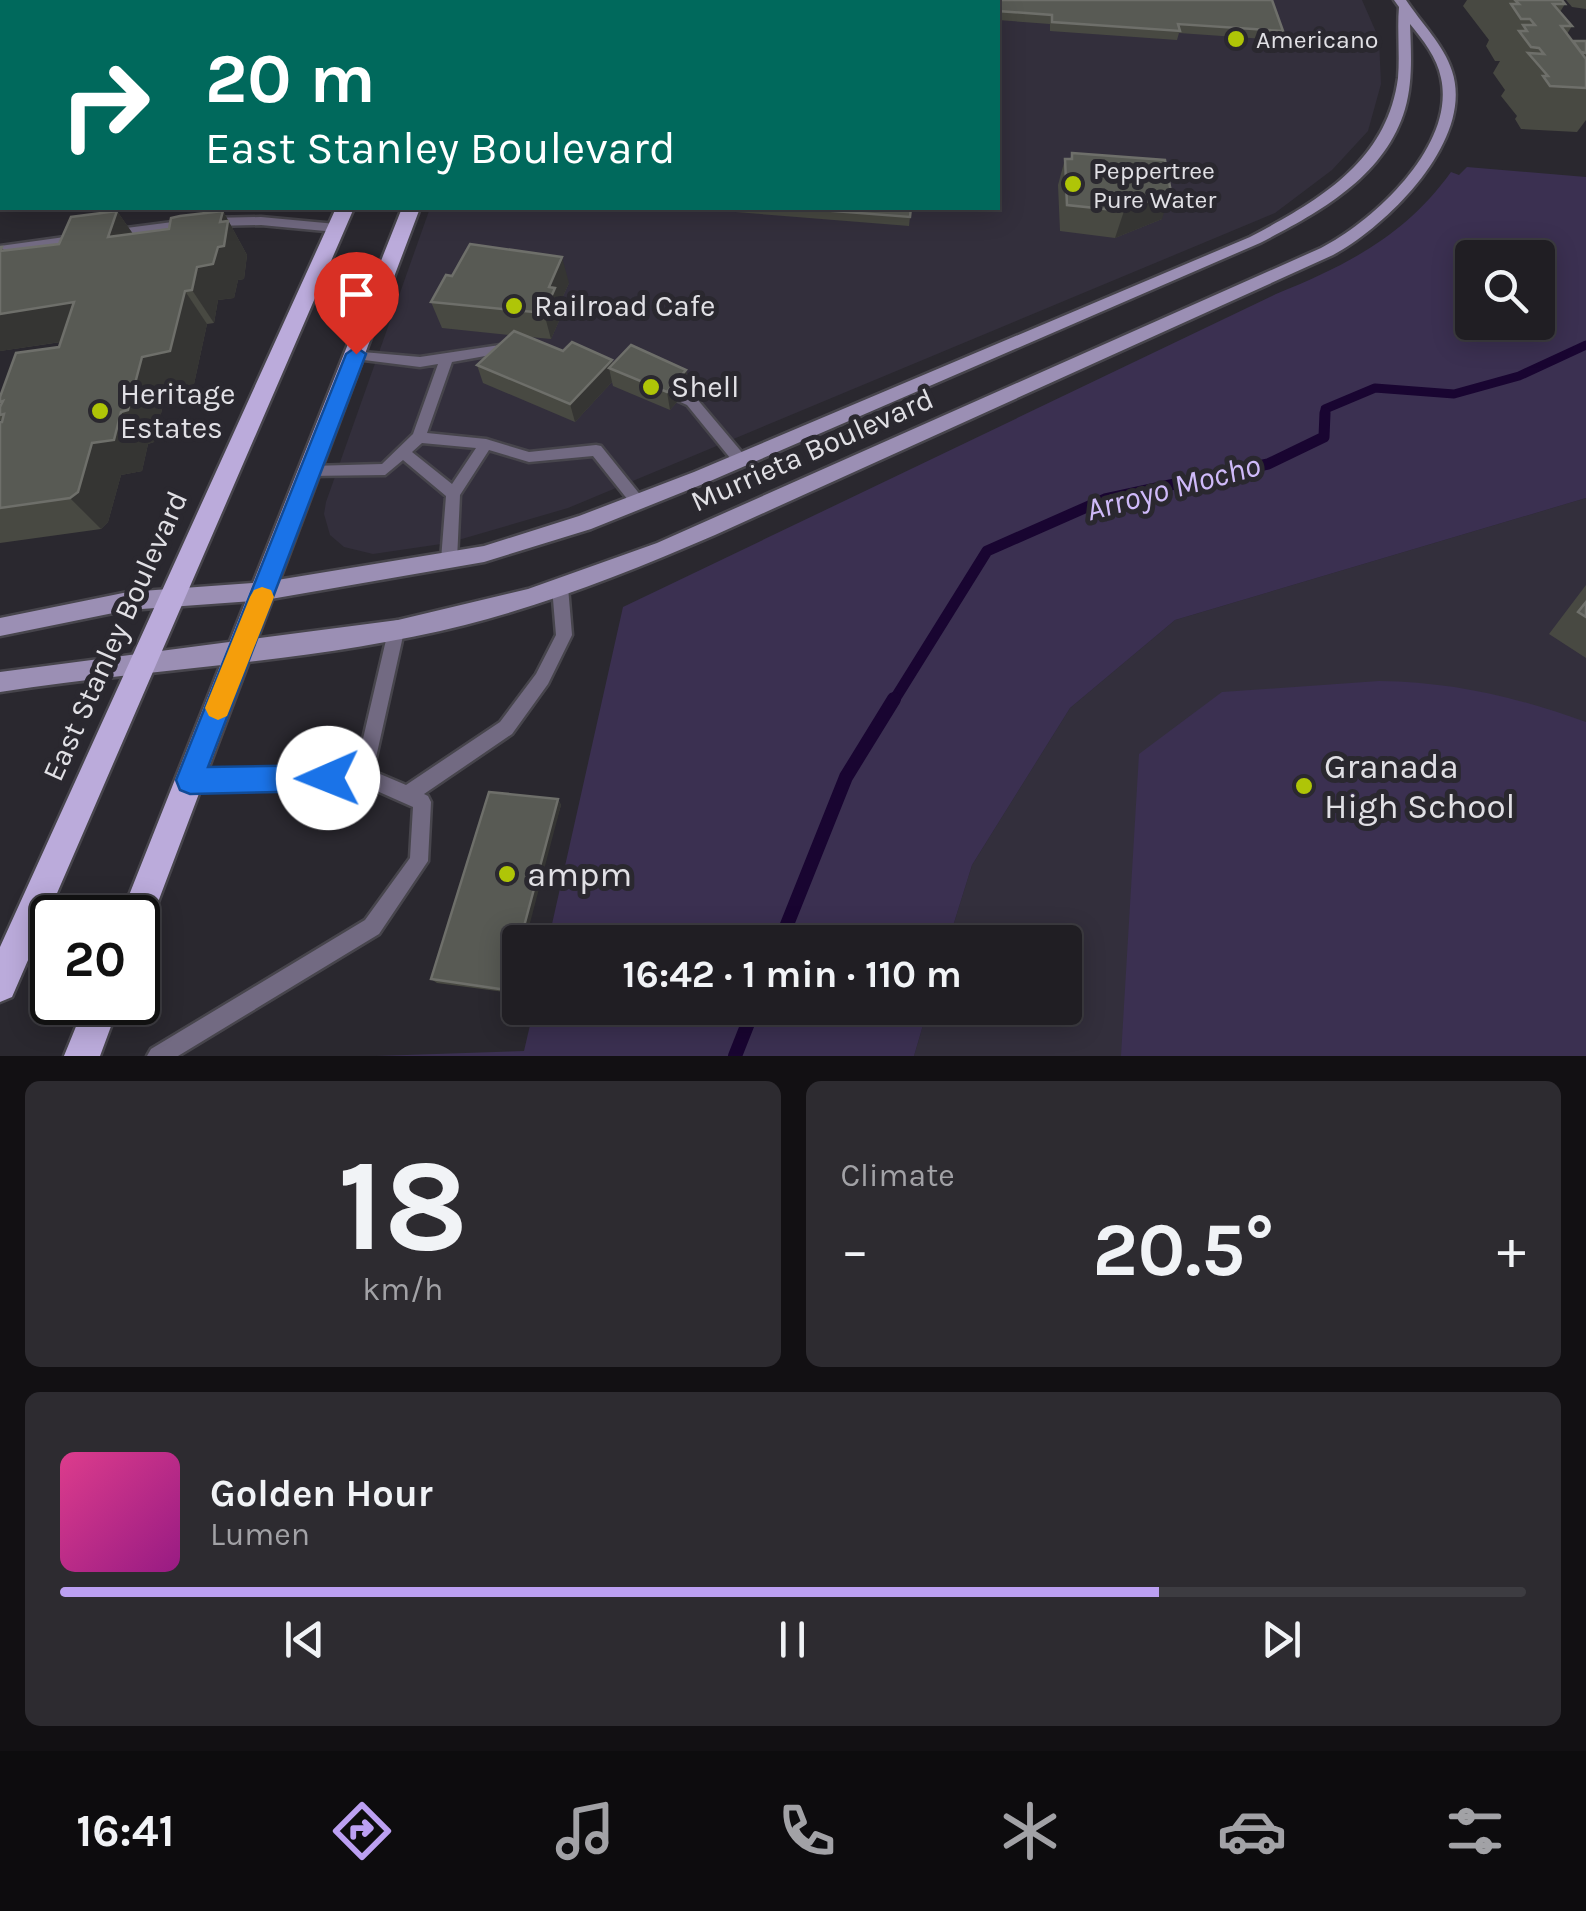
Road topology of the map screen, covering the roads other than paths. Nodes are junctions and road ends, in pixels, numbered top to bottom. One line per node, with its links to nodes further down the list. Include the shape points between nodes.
1 (1402, 4): 14 (main road, Murrieta Boulevard, via 1404,80 1392,132 1359,175 1311,211); 19 (main road, Murrieta Boulevard, via 1450,85 1443,125 1389,206 1352,237 664,550)
2 (236, 210): 5 (lane)
3 (411, 210): 8 (main road)
4 (341, 218): 5 (lane); 21 (main road, East Stanley Boulevard)
5 (228, 222): 6 (lane)
6 (0, 250)
7 (522, 346): 9 (lane)
8 (356, 354): 9 (lane); 15 (main road)
9 (446, 359): 11 (lane)
10 (646, 380): 14 (lane, via 692,402)
11 (419, 437): 12 (lane); 13 (lane)
12 (486, 444): 16 (lane); 17 (lane, via 529,456 596,450)
13 (403, 452): 15 (lane, via 385,469); 16 (lane)
14 (740, 460): 17 (main road, Murrieta Boulevard)
15 (311, 472): 20 (main road)
16 (452, 494): 18 (lane)
17 (638, 501): 18 (main road, Murrieta Boulevard)
18 (449, 560): 20 (main road, Murrieta Boulevard)
19 (560, 587): 23 (main road, Murrieta Boulevard); 29 (lane, via 564,635 542,680 506,728)
20 (264, 591): 21 (main road, Murrieta Boulevard); 24 (main road)
21 (174, 596): 22 (main road, Murrieta Boulevard); 25 (main road, East Stanley Boulevard)
22 (0, 627)
23 (397, 627): 24 (main road, Murrieta Boulevard); 27 (lane)
24 (239, 654): 25 (main road, Murrieta Boulevard); 28 (main road)
25 (144, 662): 26 (main road, Murrieta Boulevard); 31 (main road, East Stanley Boulevard)
26 (0, 682)
27 (363, 778): 28 (lane); 29 (lane)
28 (190, 780): 30 (main road)
29 (408, 796): 34 (lane, via 422,802 419,861 372,927)
30 (145, 895)
31 (0, 985)
32 (94, 1025): 33 (main road)
33 (82, 1056)
34 (158, 1056)

